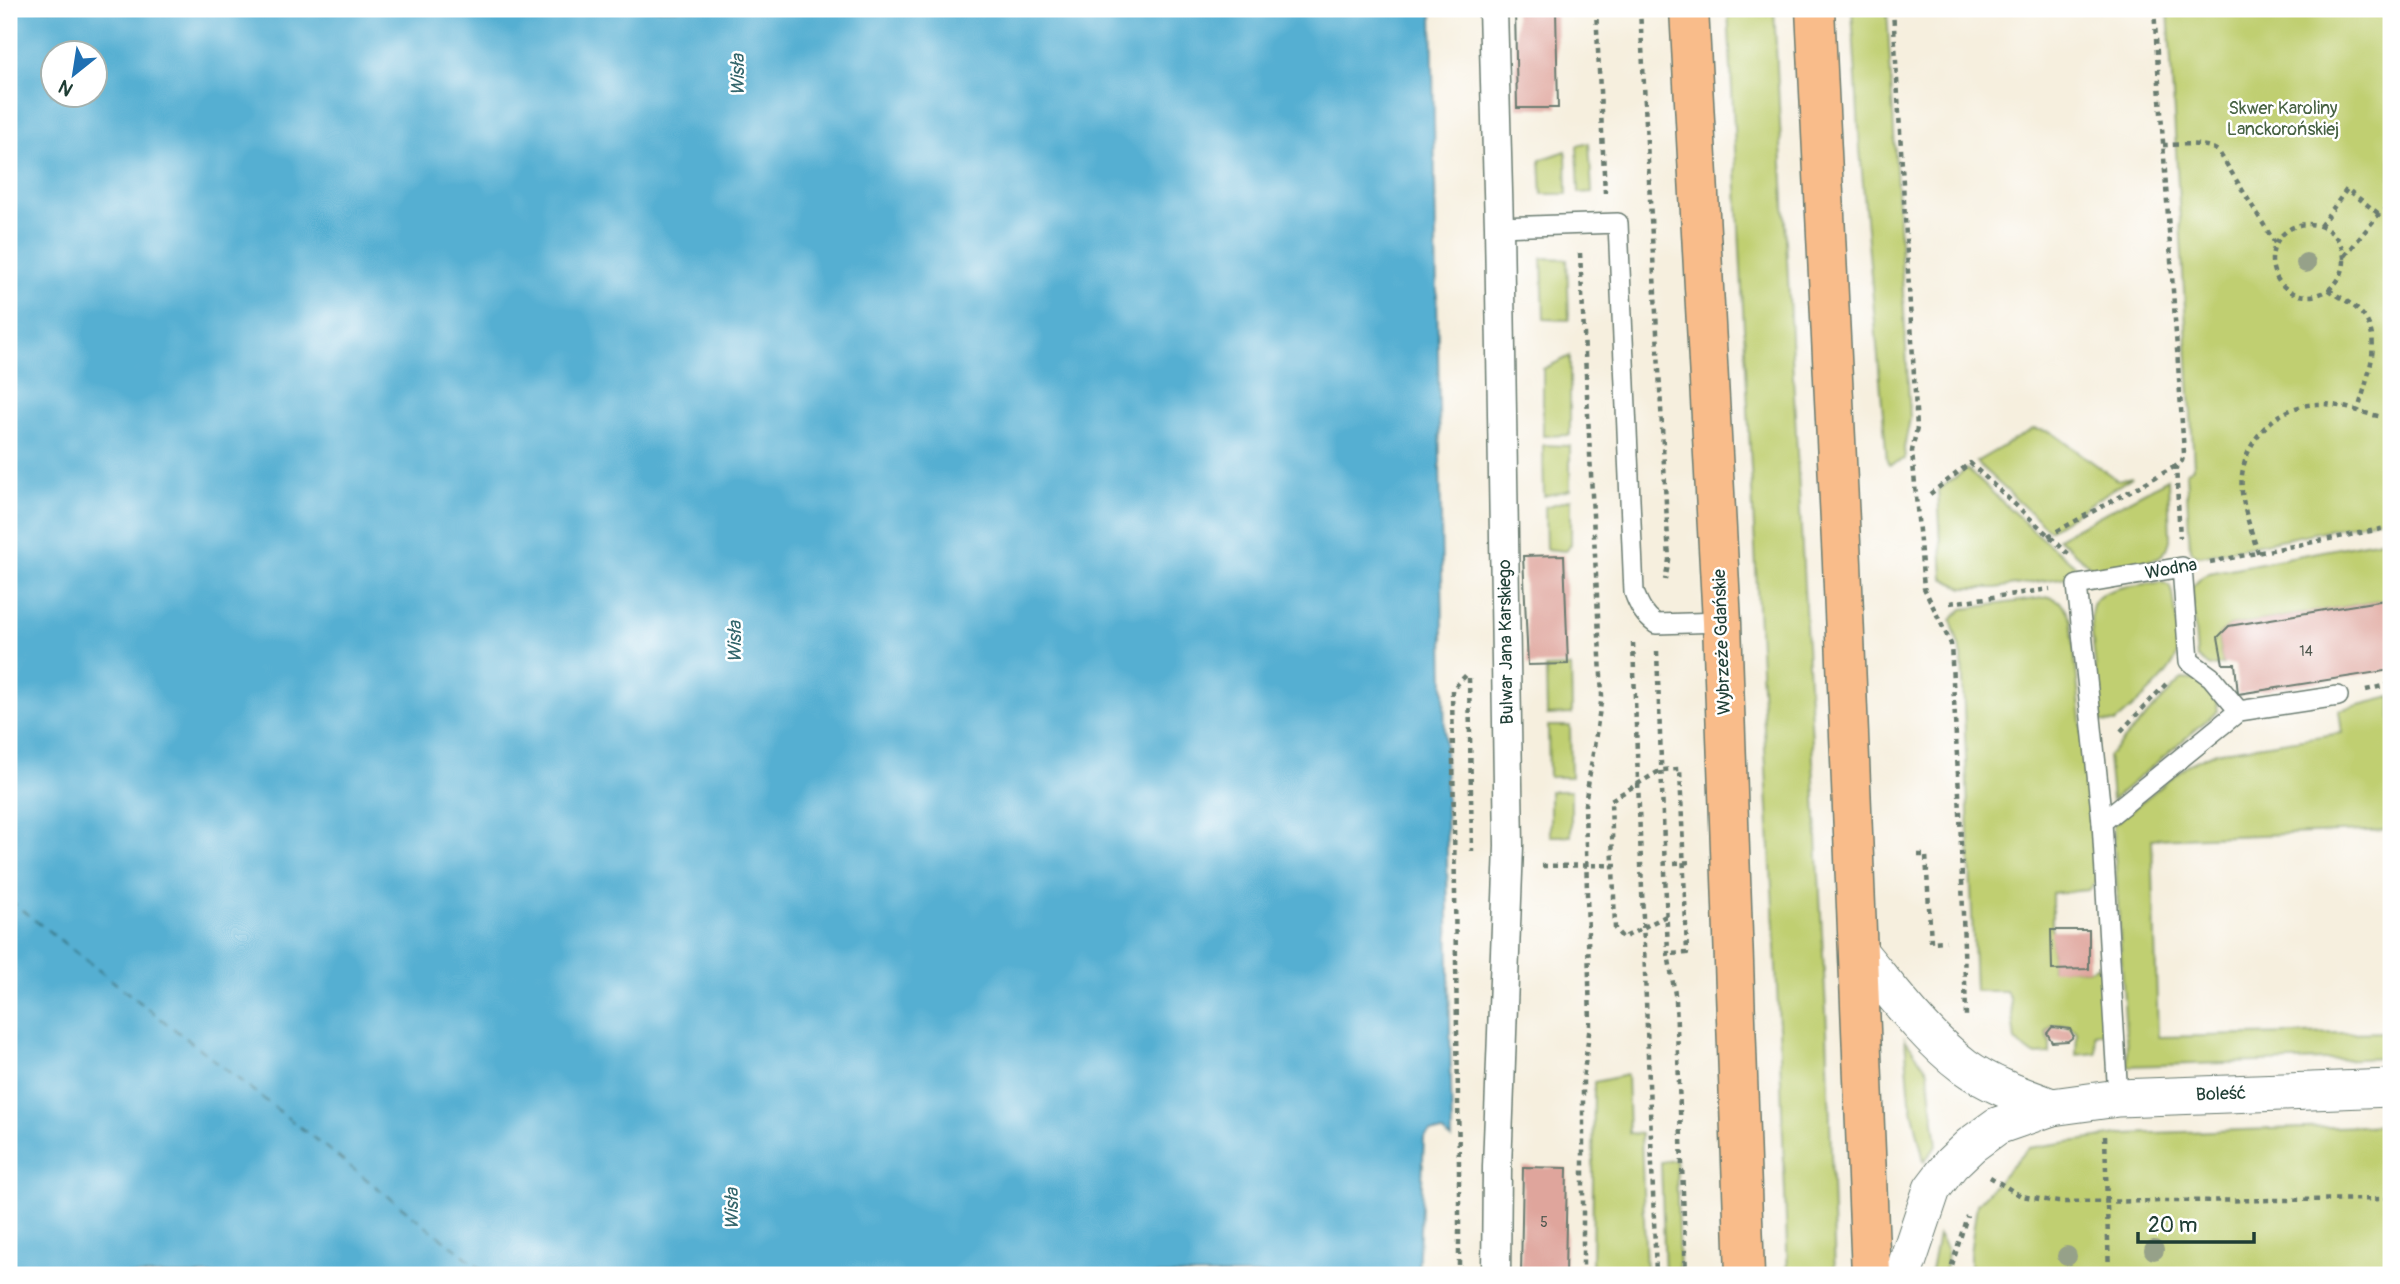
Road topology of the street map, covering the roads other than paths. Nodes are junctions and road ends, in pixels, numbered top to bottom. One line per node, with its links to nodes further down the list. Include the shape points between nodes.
1 (1493, 9): 4 (street, Bulwar Jana Karskiego)
2 (1689, 9): 5 (main road, Wybrzeże Gdańskie)
3 (1815, 9): 9 (main road)
4 (1499, 227): 5 (lane, via 1618,223 1634,592 1653,615); 13 (street, Bulwar Jana Karskiego, via 1509,846)
5 (1722, 622): 14 (main road, Wybrzeże Gdańskie)
6 (2338, 696): 7 (lane)
7 (2239, 711): 8 (lane); 8 (lane, Wodna, via 2211,677 2189,661 2182,567 2077,585)
8 (2102, 822): 12 (lane)
9 (1858, 951): 11 (street, Boleść, via 1914,1017 1965,1066 2014,1093); 15 (main road)
10 (2391, 1088): 12 (street, Boleść)
11 (2052, 1107): 12 (street, Boleść); 16 (street, Boleść, via 1997,1126 1951,1164 1932,1189)
12 (2112, 1114)
13 (1496, 1275)
14 (1745, 1275)
15 (1871, 1275)
16 (1903, 1275)

